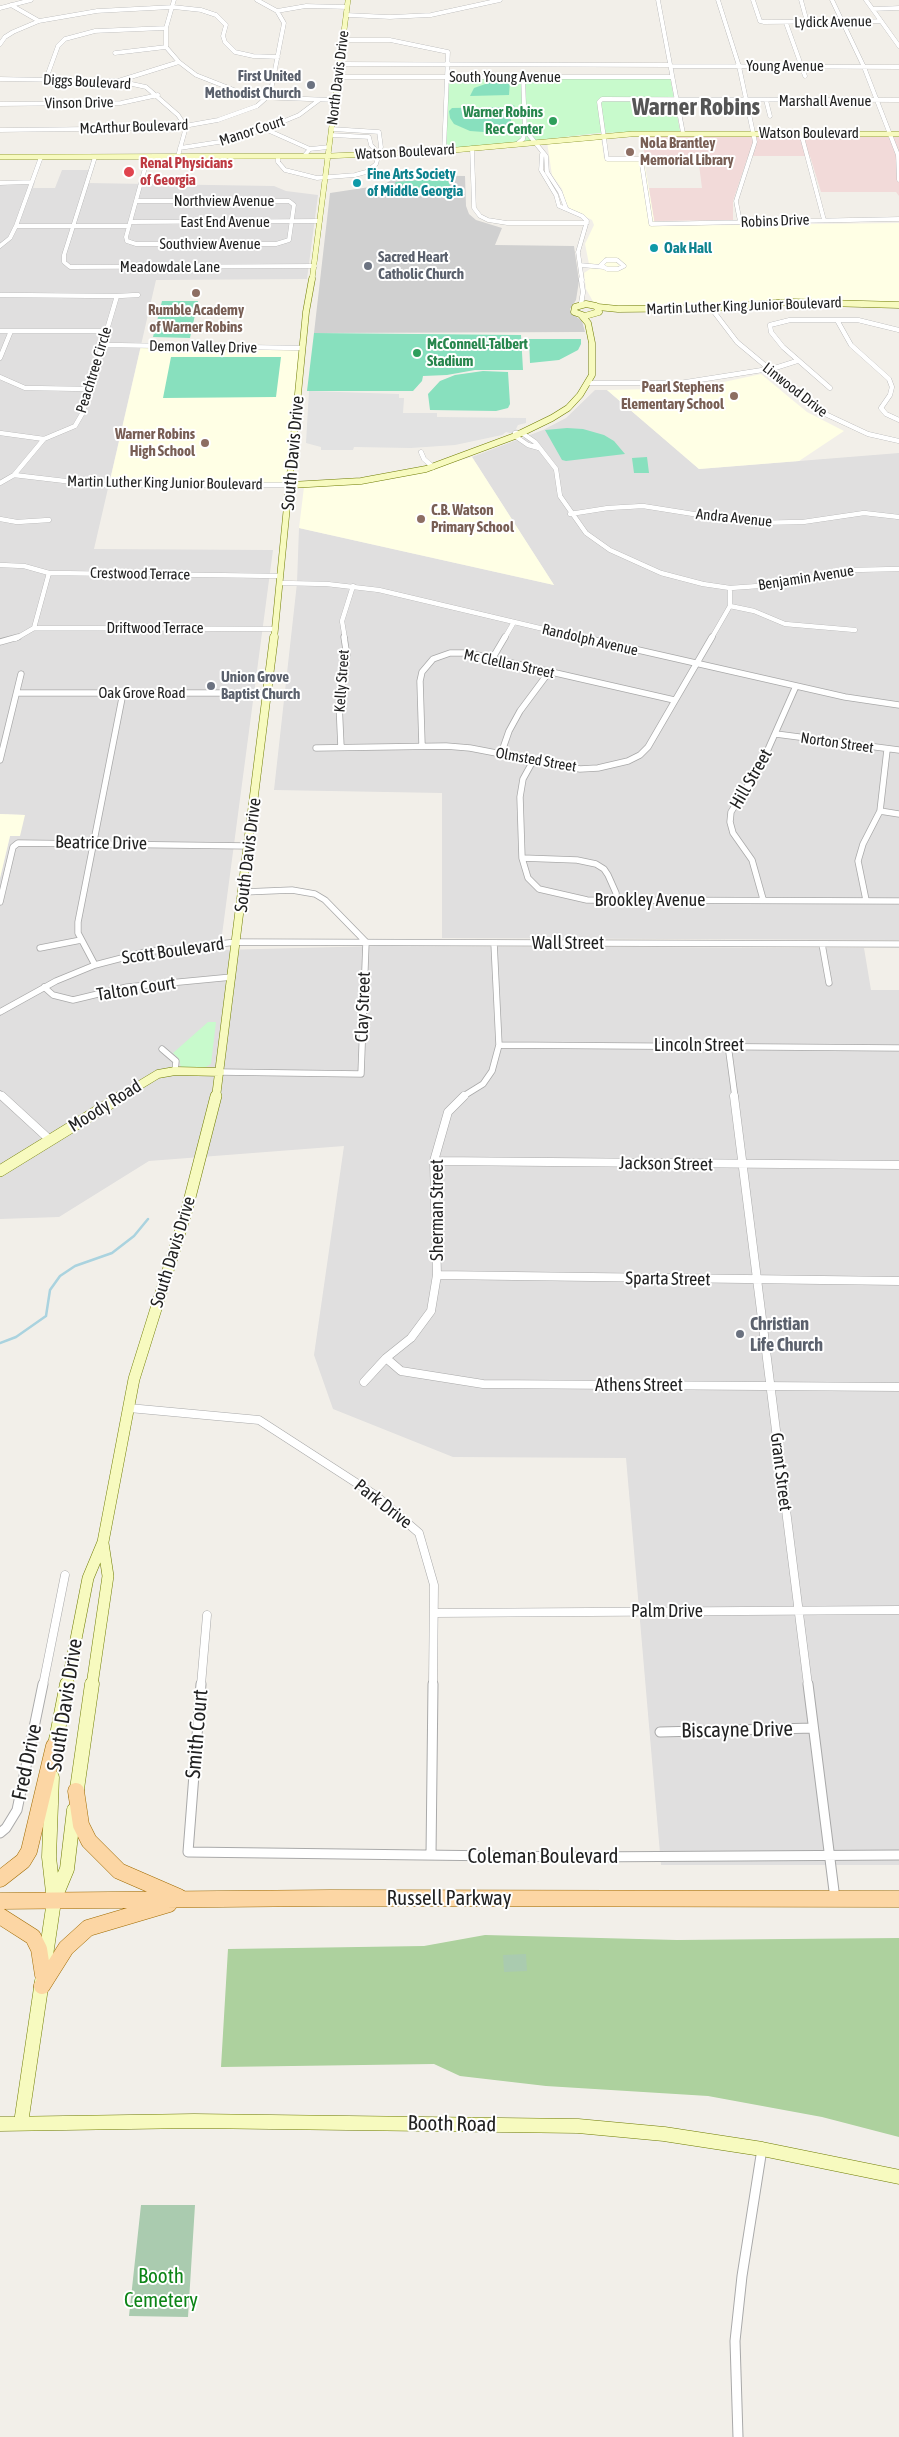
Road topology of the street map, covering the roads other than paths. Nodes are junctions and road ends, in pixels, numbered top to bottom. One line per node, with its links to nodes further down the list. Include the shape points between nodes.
1 (31, 0): 12 (street)
2 (174, 0): 13 (street)
3 (257, 0): 18 (street)
4 (348, 0): 14 (street, North Davis Drive)
5 (500, 0): 19 (street, via 431,15)
6 (658, 0): 35 (street)
7 (718, 0): 36 (street)
8 (753, 0): 24 (street, Lydick Avenue, via 761,22)
9 (801, 0): 22 (street)
10 (832, 0): 23 (street)
11 (866, 0): 17 (street)
12 (10, 5): 15 (street); 21 (street)
13 (172, 7): 21 (street, via 97,11); 25 (street); 31 (street, via 216,15 226,25 223,36 235,52)
14 (347, 7): 18 (street, via 306,6); 19 (street, North Davis Drive)
15 (0, 8)
16 (899, 8): 17 (street)
17 (873, 9): 20 (street)
18 (277, 11): 31 (street, via 284,23)
19 (347, 15): 26 (street, North Davis Drive)
20 (881, 21): 23 (street, Lydick Avenue); 28 (street)
21 (39, 22): 27 (street, via 4,37)
22 (807, 22): 23 (street, Lydick Avenue); 24 (street, Lydick Avenue)
23 (841, 22): 38 (street)
24 (786, 23): 37 (street)
25 (166, 28): 29 (street); 46 (street, via 95,31 65,39 58,46)
26 (342, 40): 33 (street, North Davis Drive); 34 (street, via 390,40 448,52)
27 (0, 44)
28 (899, 46)
29 (166, 47): 30 (street); 32 (street)
30 (115, 53)
31 (278, 57): 49 (street)
32 (179, 62): 47 (street); 49 (street, via 196,75 227,89)
33 (339, 64): 34 (street, Young Avenue); 42 (street, North Davis Drive)
34 (447, 65): 35 (street, Young Avenue); 43 (street)
35 (670, 66): 36 (street, Young Avenue); 44 (street)
36 (739, 66): 37 (street, Young Avenue); 53 (street)
37 (802, 66): 38 (street, Young Avenue); 41 (street)
38 (864, 67): 39 (street, Young Avenue); 56 (street)
39 (899, 67)
40 (523, 76): 43 (street, South Young Avenue); 44 (street, South Young Avenue); 63 (street)
41 (805, 76)
42 (338, 77): 43 (street, South Young Avenue); 51 (street, North Davis Drive)
43 (447, 77): 78 (street)
44 (672, 77): 52 (street)
45 (0, 79): 46 (street, Diggs Boulevard)
46 (46, 79): 47 (street, Diggs Boulevard)
47 (118, 81): 48 (street, Diggs Boulevard, via 146,87)
48 (158, 95): 57 (street, Vinson Drive, via 121,103); 59 (street, Diggs Boulevard)
49 (266, 98): 50 (street); 59 (street, McArthur Boulevard, via 257,106 232,116)
50 (319, 100): 51 (street); 60 (street, Manor Court, via 298,115)
51 (335, 100): 61 (street, North Davis Drive)
52 (678, 100): 53 (street, Marshall Avenue); 64 (street); 70 (street, Marshall Avenue, via 602,99 599,102)
53 (745, 100): 54 (street, Marshall Avenue); 65 (street)
54 (766, 100): 56 (street, Marshall Avenue); 58 (street)
55 (899, 100): 56 (street, Marshall Avenue)
56 (878, 101): 67 (street)
57 (0, 104)
58 (770, 116)
59 (186, 126): 62 (street, McArthur Boulevard, via 147,130); 75 (street)
60 (265, 129): 75 (street, Manor Court, via 219,142); 77 (street)
61 (332, 129): 69 (street, North Davis Drive); 79 (street, via 378,132 381,134 381,147)
62 (0, 130)
63 (525, 130): 72 (street); 73 (street, via 523,139)
64 (683, 133): 65 (street, Watson Boulevard); 70 (street, Watson Boulevard)
65 (753, 133): 66 (street, Watson Boulevard); 98 (street, via 755,145 736,201)
66 (801, 134): 67 (street, Watson Boulevard); 94 (street)
67 (889, 134): 68 (street, Watson Boulevard); 90 (street, via 898,155)
68 (899, 134)
69 (331, 135): 74 (street, North Davis Drive); 79 (street, via 369,137 370,145)
70 (604, 135): 71 (street, Watson Boulevard); 98 (street, Robins Drive, via 607,160 641,160 651,224)
71 (549, 140): 72 (street, Watson Boulevard); 80 (street, via 545,143)
72 (534, 141): 73 (street, Watson Boulevard); 80 (street)
73 (518, 143): 76 (street, Watson Boulevard)
74 (329, 146): 77 (street); 84 (street, North Davis Drive)
75 (180, 148): 81 (street)
76 (472, 148): 78 (street, Watson Boulevard); 99 (street, via 474,208 480,216 507,223)
77 (310, 149): 83 (street)
78 (444, 151): 79 (street, Watson Boulevard)
79 (378, 154): 84 (street, Watson Boulevard); 89 (street, via 376,164 366,172)
80 (544, 155): 99 (street, via 541,170 559,206 582,216)
81 (178, 156): 82 (street, Watson Boulevard); 88 (street, Watson Boulevard)
82 (278, 156): 83 (street, Watson Boulevard); 89 (street, via 278,162 285,170 305,177)
83 (304, 156): 84 (street, Watson Boulevard)
84 (327, 156): 89 (street, South Davis Drive)
85 (0, 157): 86 (street, Watson Boulevard)
86 (41, 157): 87 (street, Watson Boulevard); 91 (street)
87 (95, 157): 88 (street, Watson Boulevard); 102 (street)
88 (148, 157): 93 (street)
89 (325, 178): 97 (street, South Davis Drive)
90 (899, 180)
91 (31, 182): 92 (street); 101 (street)
92 (0, 183)
93 (136, 201): 96 (street, Northview Avenue, via 290,201 294,205); 100 (street)
94 (824, 220): 95 (street, Robins Drive); 98 (street, Robins Drive)
95 (899, 220)
96 (292, 222): 97 (street, East End Avenue); 100 (street, East End Avenue); 100 (street, Southview Avenue, via 289,240 281,244 136,244 126,239)
97 (320, 222): 106 (street, South Davis Drive)
98 (740, 222)
99 (588, 223): 104 (street, via 579,249)
100 (129, 224): 102 (street, East End Avenue)
101 (16, 226): 102 (street, East End Avenue); 103 (street, via 10,238)
102 (74, 226): 106 (street, Meadowdale Lane, via 64,262 70,267)
103 (0, 246)
104 (580, 265): 105 (street); 107 (street)
105 (602, 265)
106 (315, 266): 125 (street, South Davis Drive)
107 (584, 292): 111 (street); 112 (street)
108 (0, 295): 110 (street)
109 (138, 295): 110 (street)
110 (117, 296): 123 (street, Peachtree Circle)
111 (581, 304): 112 (street); 116 (street, via 573,310)
112 (590, 304): 115 (street)
113 (899, 305): 114 (street, Martin Luther King Junior Boulevard, via 790,302)
114 (711, 308): 115 (street, Martin Luther King Junior Boulevard); 128 (street, Linwood Drive, via 737,342)
115 (599, 310): 117 (street)
116 (582, 316): 117 (street); 119 (street)
117 (592, 316): 119 (street)
118 (837, 320): 120 (street, via 874,323); 127 (street, via 790,320 770,325 771,332); 133 (street, via 851,345 889,378 890,395 881,408)
119 (588, 323): 130 (street, Martin Luther King Junior Boulevard, via 593,365)
120 (899, 330)
121 (0, 331): 122 (street)
122 (11, 331): 123 (street); 126 (street)
123 (106, 331): 124 (street, Peachtree Circle)
124 (104, 345): 125 (street, Demon Valley Drive); 131 (street, Peachtree Circle)
125 (302, 348): 142 (street, South Davis Drive)
126 (0, 358)
127 (797, 361): 128 (street); 132 (street)
128 (767, 369): 130 (street, via 680,384); 137 (street, Linwood Drive, via 821,412 868,434)
129 (0, 377): 131 (street, via 25,388)
130 (588, 383): 135 (street, Martin Luther King Junior Boulevard, via 568,408)
131 (89, 388): 136 (street, Peachtree Circle, via 75,426)
132 (830, 388)
133 (899, 420)
134 (0, 434): 136 (street, Peachtree Circle)
135 (519, 435): 139 (street, Martin Luther King Junior Boulevard); 143 (street, Benjamin Avenue, via 528,445 539,448 556,469 560,496)
136 (44, 439): 140 (street)
137 (899, 441)
138 (422, 452): 139 (street, via 424,460)
139 (433, 467): 142 (street, Martin Luther King Junior Boulevard, via 367,480)
140 (14, 475): 141 (street); 142 (street, Martin Luther King Junior Boulevard, via 99,485)
141 (0, 483)
142 (291, 485): 150 (street, South Davis Drive)
143 (570, 514): 144 (street, Andra Avenue, via 643,506 750,523 803,522 864,513); 152 (street, Benjamin Avenue, via 586,533 632,562 677,578)
144 (899, 517)
145 (0, 519): 146 (street, via 17,522)
146 (49, 520)
147 (0, 565): 149 (street, Crestwood Terrace, via 24,566)
148 (899, 569): 152 (street, Benjamin Avenue, via 850,570 772,585)
149 (48, 574): 150 (street, Crestwood Terrace); 155 (street)
150 (281, 580): 151 (street, Randolph Avenue); 156 (street, South Davis Drive)
151 (353, 586): 154 (street, Randolph Avenue); 171 (street, Kelly Street, via 344,606 342,621 347,656 339,703)
152 (730, 588): 153 (street)
153 (730, 606): 157 (street, via 754,611 785,624); 160 (street, Olmsted Street)
154 (514, 622): 159 (street); 160 (street, Randolph Avenue)
155 (34, 628): 156 (street, Driftwood Terrace); 158 (street, via 13,640)
156 (275, 629): 166 (street, South Davis Drive)
157 (855, 630)
158 (0, 642)
159 (492, 659): 161 (street, Mc Clellan Street); 170 (street, Mc Clellan Street, via 468,653 450,653 426,665 420,681)
160 (694, 664): 163 (street, Randolph Avenue); 167 (street, Olmsted Street)
161 (549, 672): 167 (street, Mc Clellan Street); 175 (street, via 520,711)
162 (21, 674): 164 (street)
163 (796, 686): 168 (street, Randolph Avenue); 169 (street, Hill Street)
164 (17, 693): 165 (street, Oak Grove Road); 176 (street)
165 (123, 693): 166 (street, Oak Grove Road); 180 (street)
166 (268, 693): 181 (street, South Davis Drive)
167 (674, 700): 177 (street, Olmsted Street, via 648,747 634,759 590,769)
168 (899, 705)
169 (776, 734): 173 (street, Norton Street); 185 (street, Hill Street, via 751,784 731,812 730,822 733,833 752,860)
170 (422, 745): 171 (street, Olmsted Street); 175 (street, Olmsted Street)
171 (341, 747): 172 (street, Olmsted Street)
172 (316, 748)
173 (887, 750): 174 (street, Norton Street); 178 (street)
174 (899, 750)
175 (501, 754): 177 (street, Olmsted Street)
176 (0, 760)
177 (533, 761): 182 (street, Brookley Avenue, via 520,797)
178 (880, 812): 179 (street); 186 (street, via 858,861)
179 (899, 814)
180 (95, 843): 181 (street, Beatrice Drive); 188 (street, Beatrice Drive, via 14,844); 189 (street, via 78,922)
181 (249, 846): 183 (street, South Davis Drive)
182 (522, 858): 184 (street, Brookley Avenue, via 528,878 539,889 577,899); 184 (street, via 596,864 608,875)
183 (244, 892): 190 (street, South Davis Drive); 191 (street, via 292,890 315,894)
184 (616, 900): 185 (street, Brookley Avenue)
185 (763, 900): 186 (street, Brookley Avenue)
186 (866, 900): 187 (street, Brookley Avenue)
187 (899, 901)
188 (0, 902)
189 (81, 940): 195 (street); 196 (street)
190 (237, 942): 191 (street, Wall Street); 196 (street, Scott Boulevard, via 145,952); 197 (street, South Davis Drive)
191 (366, 942): 192 (street, Wall Street); 206 (street, Clay Street, via 361,1074)
192 (494, 943): 193 (street, Wall Street); 202 (street, Sherman Street)
193 (822, 944): 194 (street, Wall Street); 198 (street)
194 (899, 944)
195 (40, 948)
196 (96, 965): 199 (street, Scott Boulevard)
197 (232, 977): 199 (street, Talton Court, via 127,987 73,1000 53,995); 206 (street, South Davis Drive)
198 (829, 983)
199 (44, 987): 200 (street, Scott Boulevard)
200 (0, 1012)
201 (728, 1045): 202 (street, Lincoln Street); 203 (street, Lincoln Street); 210 (street, Grant Street)
202 (499, 1046): 209 (street, Sherman Street, via 492,1071 484,1084 461,1098 448,1112)
203 (899, 1048)
204 (162, 1049): 205 (street, via 176,1060)
205 (175, 1071): 206 (street, Moody Road); 208 (street, Moody Road, via 146,1080)
206 (220, 1072): 220 (street, South Davis Drive, via 186,1213 140,1361)
207 (0, 1094): 208 (street)
208 (50, 1140): 212 (street, Moody Road)
209 (434, 1161): 210 (street, Jackson Street); 213 (street, Sherman Street)
210 (743, 1165): 211 (street, Jackson Street); 214 (street, Grant Street)
211 (899, 1165)
212 (0, 1172)
213 (437, 1275): 214 (street, Sparta Street); 216 (street, Sherman Street, via 431,1311 412,1338)
214 (757, 1280): 215 (street, Sparta Street); 218 (street, Grant Street)
215 (899, 1281)
216 (386, 1358): 217 (street, Sherman Street); 218 (street, Athens Street, via 401,1372 483,1384)
217 (364, 1382)
218 (770, 1386): 219 (street, Athens Street); 223 (street, Grant Street)
219 (899, 1387)
220 (129, 1408): 221 (street, South Davis Drive); 225 (street, Park Drive, via 259,1420 375,1495 419,1533 434,1585)
221 (103, 1542): 229 (street, South Davis Drive, via 88,1578); 230 (street, South Davis Drive, via 108,1576)
222 (65, 1575): 231 (street, Fred Drive, via 17,1810)
223 (798, 1610): 224 (street, Palm Drive); 225 (street, Palm Drive); 227 (street, Grant Street)
224 (899, 1610)
225 (434, 1613): 235 (street, Park Drive)
226 (207, 1615): 232 (street, Smith Court)
227 (813, 1728): 228 (street, Biscayne Drive); 233 (street, Grant Street)
228 (660, 1732)
229 (54, 1746): 236 (main road, via 29,1851 16,1868); 241 (street, South Davis Drive, via 49,1857)
230 (76, 1791): 238 (main road, via 81,1825 89,1841 119,1871); 241 (street, South Davis Drive, via 67,1869)
231 (3, 1831)
232 (188, 1852): 235 (street, Coleman Boulevard)
233 (829, 1854): 234 (street, Coleman Boulevard); 235 (street, Coleman Boulevard); 239 (street, Grant Street)
234 (899, 1855)
235 (431, 1856)
236 (0, 1879)
237 (899, 1899): 239 (main road, Russell Parkway)
238 (186, 1900): 239 (main road, Russell Parkway); 241 (main road, Russell Parkway); 243 (main road, via 88,1928 66,1948)
239 (835, 1900)
240 (0, 1901): 241 (main road, Russell Parkway)
241 (54, 1901): 243 (street, South Davis Drive)
242 (0, 1916): 243 (main road, via 33,1937)
243 (42, 1980): 244 (street, South Davis Drive)
244 (21, 2123): 245 (street, Booth Road); 246 (street, Booth Road, via 251,2121 578,2126 664,2134)
245 (0, 2124)
246 (762, 2149): 247 (street, Booth Road); 248 (street, via 735,2341)
247 (899, 2177)
248 (738, 2437)

